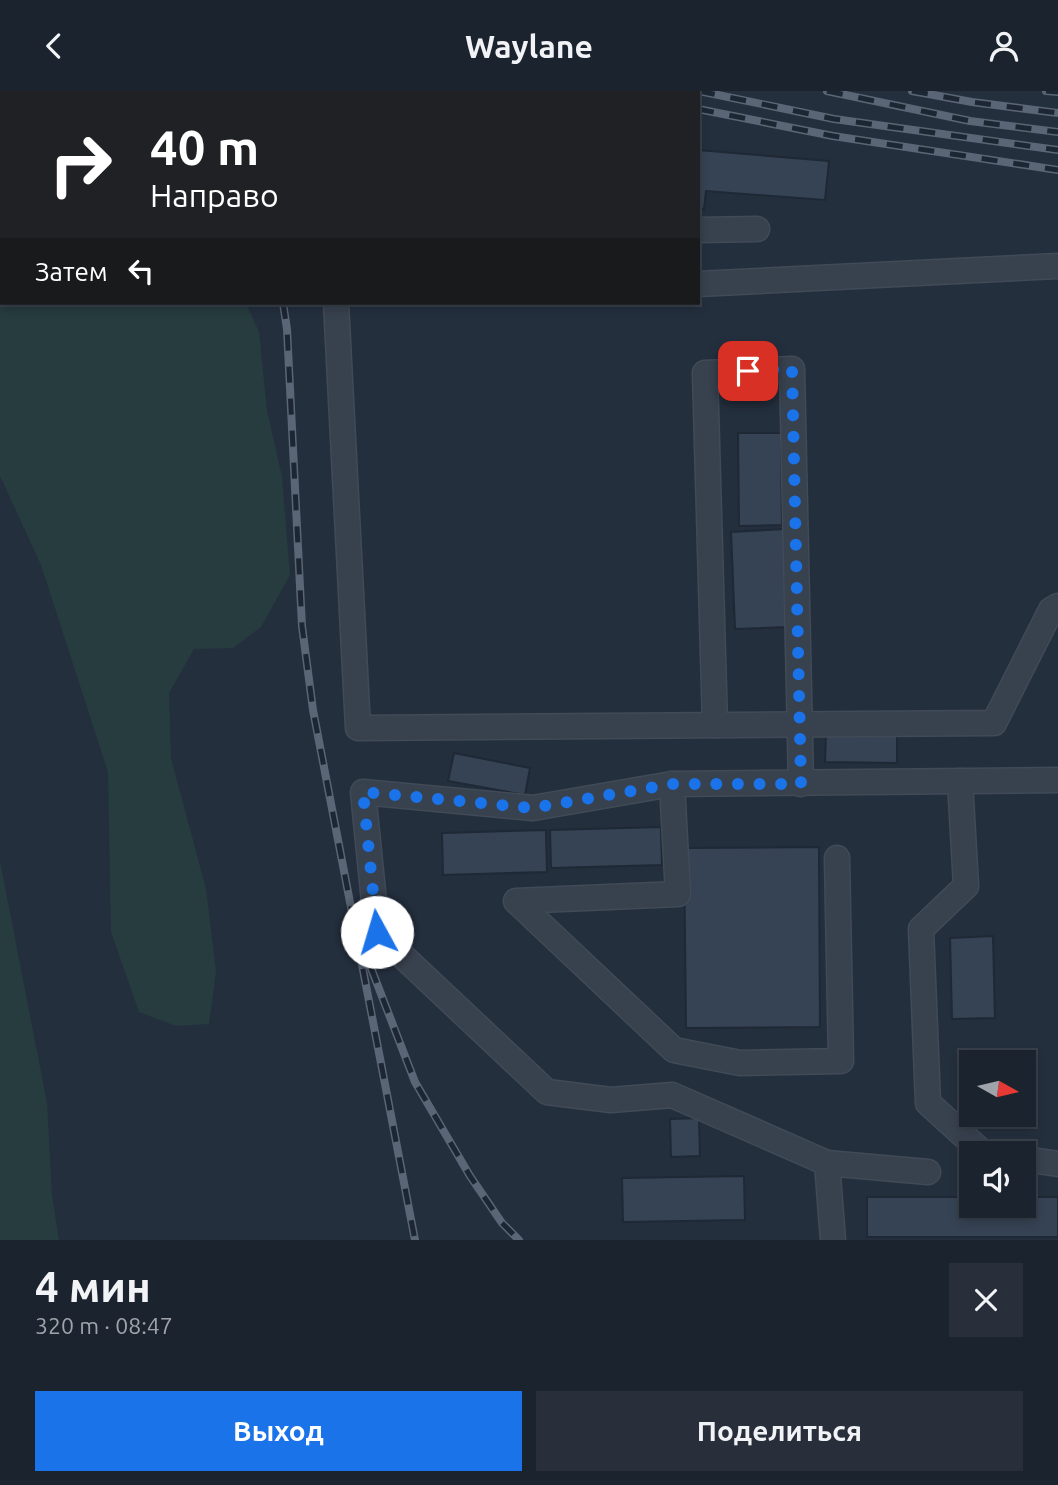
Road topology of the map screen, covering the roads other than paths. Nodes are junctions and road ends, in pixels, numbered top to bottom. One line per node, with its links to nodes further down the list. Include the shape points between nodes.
1 (757, 229): 2 (lane)
2 (700, 230)
3 (1058, 267): 4 (lane)
4 (700, 283)
5 (336, 305): 8 (lane, via 358,728)
6 (1058, 606): 7 (lane, via 1051,610 994,723)
7 (800, 724): 8 (lane); 8 (lane, via 792,369 705,373); 12 (lane)
8 (715, 725)
9 (1058, 780): 10 (lane)
10 (960, 781): 12 (lane); 14 (lane, via 966,886 920,929 928,1103)
11 (672, 784): 12 (lane); 13 (lane, via 678,894 516,901 674,1050 740,1063 841,1061); 16 (lane, via 533,808 363,792 377,932 547,1092 611,1100 672,1095)
12 (801, 784)
13 (837, 858)
14 (970, 1141)
15 (1036, 1161): 17 (lane)
16 (827, 1163): 18 (lane); 19 (lane)
17 (1058, 1164)
18 (928, 1172)
19 (832, 1240)

